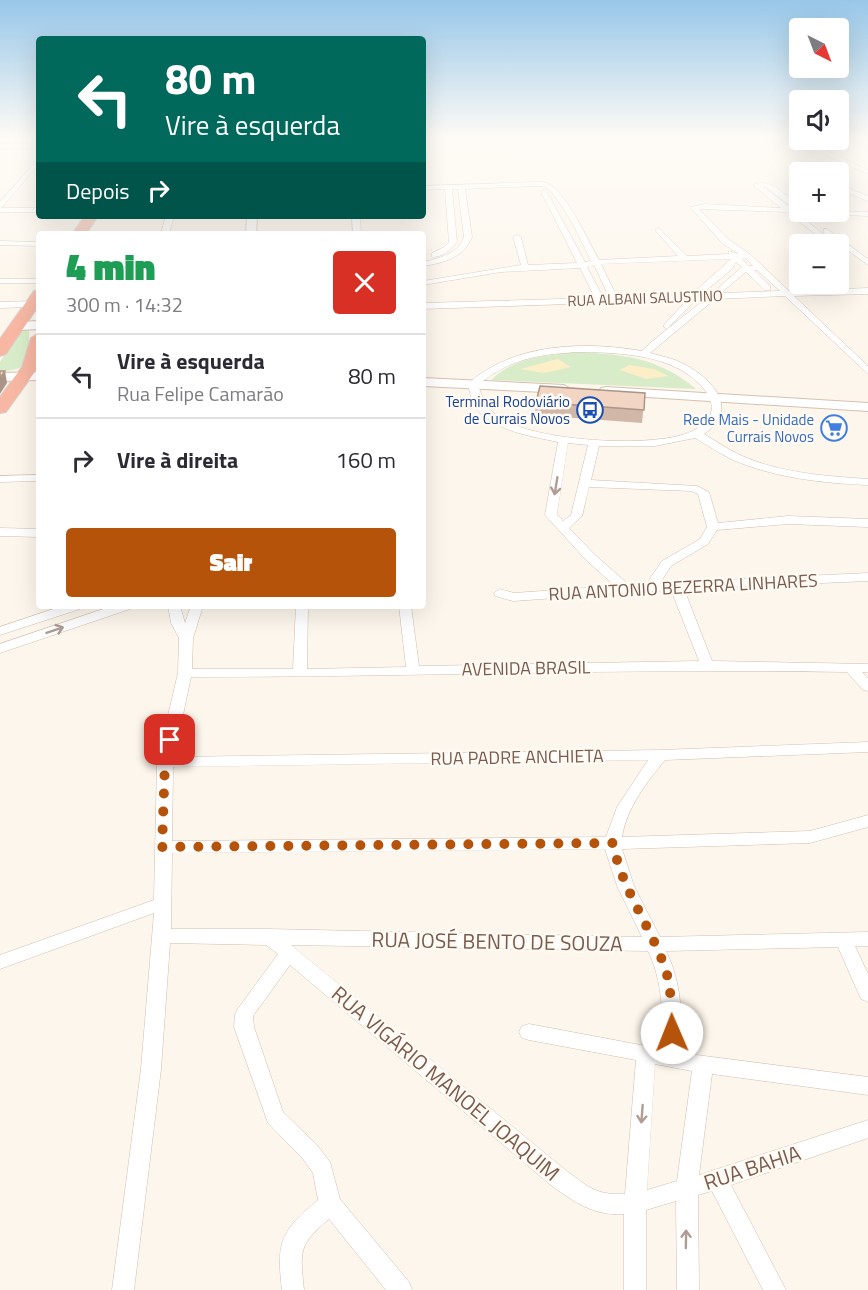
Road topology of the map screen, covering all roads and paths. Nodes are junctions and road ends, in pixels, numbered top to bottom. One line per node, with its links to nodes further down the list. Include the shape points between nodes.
1 (449, 198): 23 (street, via 453,242 447,249)
2 (463, 198): 27 (street, via 466,245 449,257)
3 (553, 198): 28 (street)
4 (553, 198): 28 (street)
5 (774, 198): 8 (street)
6 (0, 208): 7 (street)
7 (36, 210)
8 (789, 210): 18 (street, via 693,208)
9 (849, 213): 10 (street)
10 (868, 214)
11 (804, 222): 15 (street)
12 (815, 222): 14 (street)
13 (659, 230): 26 (street)
14 (828, 231): 15 (street); 21 (street)
15 (816, 232): 16 (street)
16 (819, 234)
17 (518, 237): 29 (street)
18 (725, 241): 22 (street); 24 (street)
19 (0, 243): 20 (street)
20 (36, 244)
21 (850, 249): 32 (street)
22 (747, 256): 24 (street); 30 (street)
23 (426, 257)
24 (735, 257): 26 (street); 31 (street); 39 (street)
25 (849, 257): 32 (street)
26 (685, 259): 28 (street)
27 (426, 263)
28 (590, 263): 29 (street); 42 (street); 43 (street)
29 (525, 267): 35 (street)
30 (759, 267): 31 (street); 38 (street)
31 (746, 268): 37 (street); 40 (street)
32 (867, 269)
33 (0, 281): 34 (street)
34 (36, 281)
35 (426, 283)
36 (868, 291): 38 (street, RUA ALBANI SALUSTINO)
37 (774, 294): 38 (street, RUA ALBANI SALUSTINO); 40 (street, RUA ALBANI SALUSTINO); 55 (street)
38 (786, 294): 52 (street)
39 (694, 297): 40 (street, RUA ALBANI SALUSTINO); 43 (street, RUA ALBANI SALUSTINO); 48 (street, via 659,334)
40 (712, 297): 48 (street)
41 (36, 299): 44 (street); 47 (highway)
42 (600, 299): 43 (street, RUA ALBANI SALUSTINO); 45 (street, RUA ALBANI SALUSTINO)
43 (614, 299)
44 (0, 305)
45 (426, 306)
46 (36, 325): 47 (main road)
47 (19, 326): 49 (highway)
48 (658, 340): 50 (street)
49 (0, 351)
50 (644, 354): 57 (street, via 584,349 535,354 492,368); 58 (street, via 697,376)
51 (36, 355): 54 (highway)
52 (868, 371)
53 (0, 376): 54 (main road)
54 (32, 376): 60 (highway)
55 (868, 381)
56 (426, 382): 57 (main road)
57 (473, 384): 58 (main road); 62 (street, via 477,402 498,419 520,430)
58 (717, 398): 59 (main road); 61 (street, via 718,413 710,426)
59 (868, 407)
60 (0, 408)
61 (696, 434): 63 (street, via 637,445); 66 (street, via 739,459 768,469)
62 (563, 441): 63 (street); 69 (street, one-way to 69, via 551,515)
63 (594, 444): 67 (street)
64 (36, 478): 65 (street)
65 (0, 479)
66 (868, 482)
67 (585, 483): 69 (street, via 576,516); 70 (street, via 697,489 702,492)
68 (868, 523): 70 (street, via 788,520)
69 (564, 526): 76 (street, via 591,558)
70 (713, 527): 75 (street, via 704,542 666,564)
71 (0, 532): 72 (street)
72 (36, 534)
73 (868, 577): 74 (street, RUA ANTONIO BEZERRA LINHARES)
74 (676, 586): 75 (street, RUA ANTONIO BEZERRA LINHARES); 87 (street)
75 (651, 587): 76 (street, RUA ANTONIO BEZERRA LINHARES)
76 (625, 588): 77 (street, RUA ANTONIO BEZERRA LINHARES, via 513,597)
77 (500, 593)
78 (66, 609): 84 (street)
79 (116, 609): 86 (street, one-way to 79)
80 (175, 609): 85 (street)
81 (196, 609): 85 (street)
82 (302, 609): 92 (street)
83 (405, 609): 90 (street)
84 (0, 631)
85 (186, 638): 91 (street)
86 (0, 649)
87 (707, 665): 88 (street, AVENIDA BRASIL); 90 (street, AVENIDA BRASIL)
88 (851, 668): 89 (street, AVENIDA BRASIL); 93 (street)
89 (868, 668)
90 (413, 670): 92 (street, AVENIDA BRASIL)
91 (185, 672): 92 (street, AVENIDA BRASIL); 96 (street)
92 (300, 674)
93 (868, 687)
94 (868, 747): 95 (street, RUA PADRE ANCHIETA)
95 (661, 755): 96 (street, RUA PADRE ANCHIETA); 98 (street, via 631,796)
96 (165, 762): 99 (street)
97 (868, 821): 98 (street, via 810,837)
98 (613, 843): 99 (street); 105 (street, via 626,886)
99 (162, 847): 100 (street)
100 (161, 904): 101 (street); 107 (street)
101 (162, 936): 102 (street, RUA JOSÉ BENTO DE SOUZA); 119 (street, via 151,1069)
102 (268, 936): 105 (street, RUA JOSÉ BENTO DE SOUZA); 106 (street, RUA VIGÁRIO MANOEL JOAQUIM)
103 (868, 939): 104 (street, RUA JOSÉ BENTO DE SOUZA)
104 (844, 942): 105 (street, RUA JOSÉ BENTO DE SOUZA); 108 (street)
105 (655, 944): 111 (street, via 671,992)
106 (289, 953): 117 (street, RUA VIGÁRIO MANOEL JOAQUIM, via 560,1179 606,1205); 118 (street, via 244,1015 244,1027 276,1117 323,1169)
107 (0, 962)
108 (868, 993)
109 (529, 1032): 110 (street)
110 (646, 1055): 111 (street); 117 (street, one-way to 117)
111 (671, 1059): 112 (street)
112 (703, 1065): 113 (street); 116 (street)
113 (868, 1086)
114 (868, 1129): 115 (street, RUA BAHIA)
115 (717, 1180): 116 (street, RUA BAHIA); 124 (street)
116 (687, 1188): 117 (street, RUA BAHIA); 123 (street, one-way to 116)
117 (634, 1203): 122 (street)
118 (330, 1204): 120 (street, via 291,1241); 121 (street)
119 (123, 1290)
120 (293, 1290)
121 (401, 1290)
122 (635, 1290)
123 (688, 1290)
124 (775, 1290)

